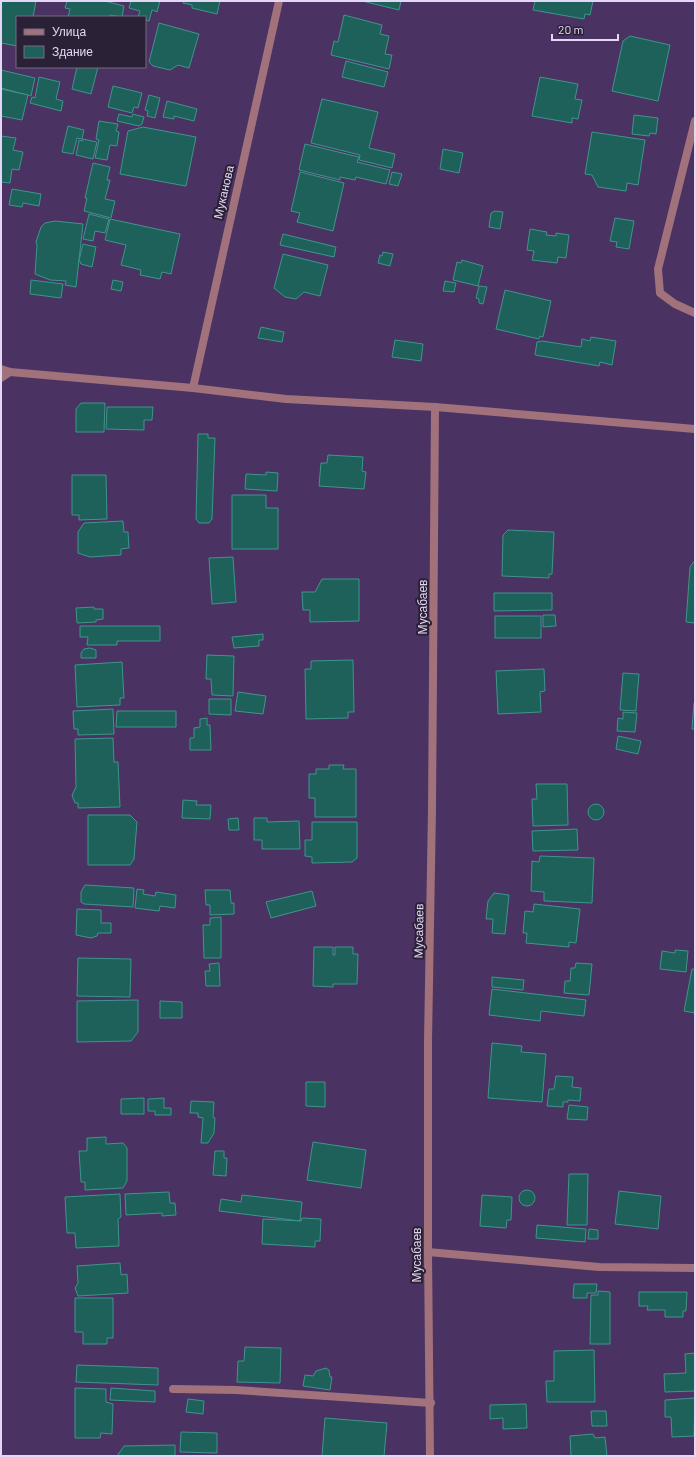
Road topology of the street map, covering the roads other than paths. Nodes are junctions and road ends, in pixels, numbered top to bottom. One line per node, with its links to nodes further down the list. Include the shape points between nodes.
1 (279, 1): 7 (street, Муканова)
2 (695, 121): 3 (street, via 658,269 660,293 675,304)
3 (695, 313)
4 (1, 369): 5 (street)
5 (10, 372): 6 (street); 7 (street)
6 (1, 378)
7 (193, 388): 8 (street, via 286,399)
8 (435, 407): 9 (street); 10 (street, Мусабаев)
9 (695, 429)
10 (428, 1252): 11 (street, via 599,1267); 13 (street, Мусабаев)
11 (695, 1268)
12 (172, 1389): 13 (street, via 236,1390)
13 (430, 1403): 14 (street, Мусабаев)
14 (430, 1456)

